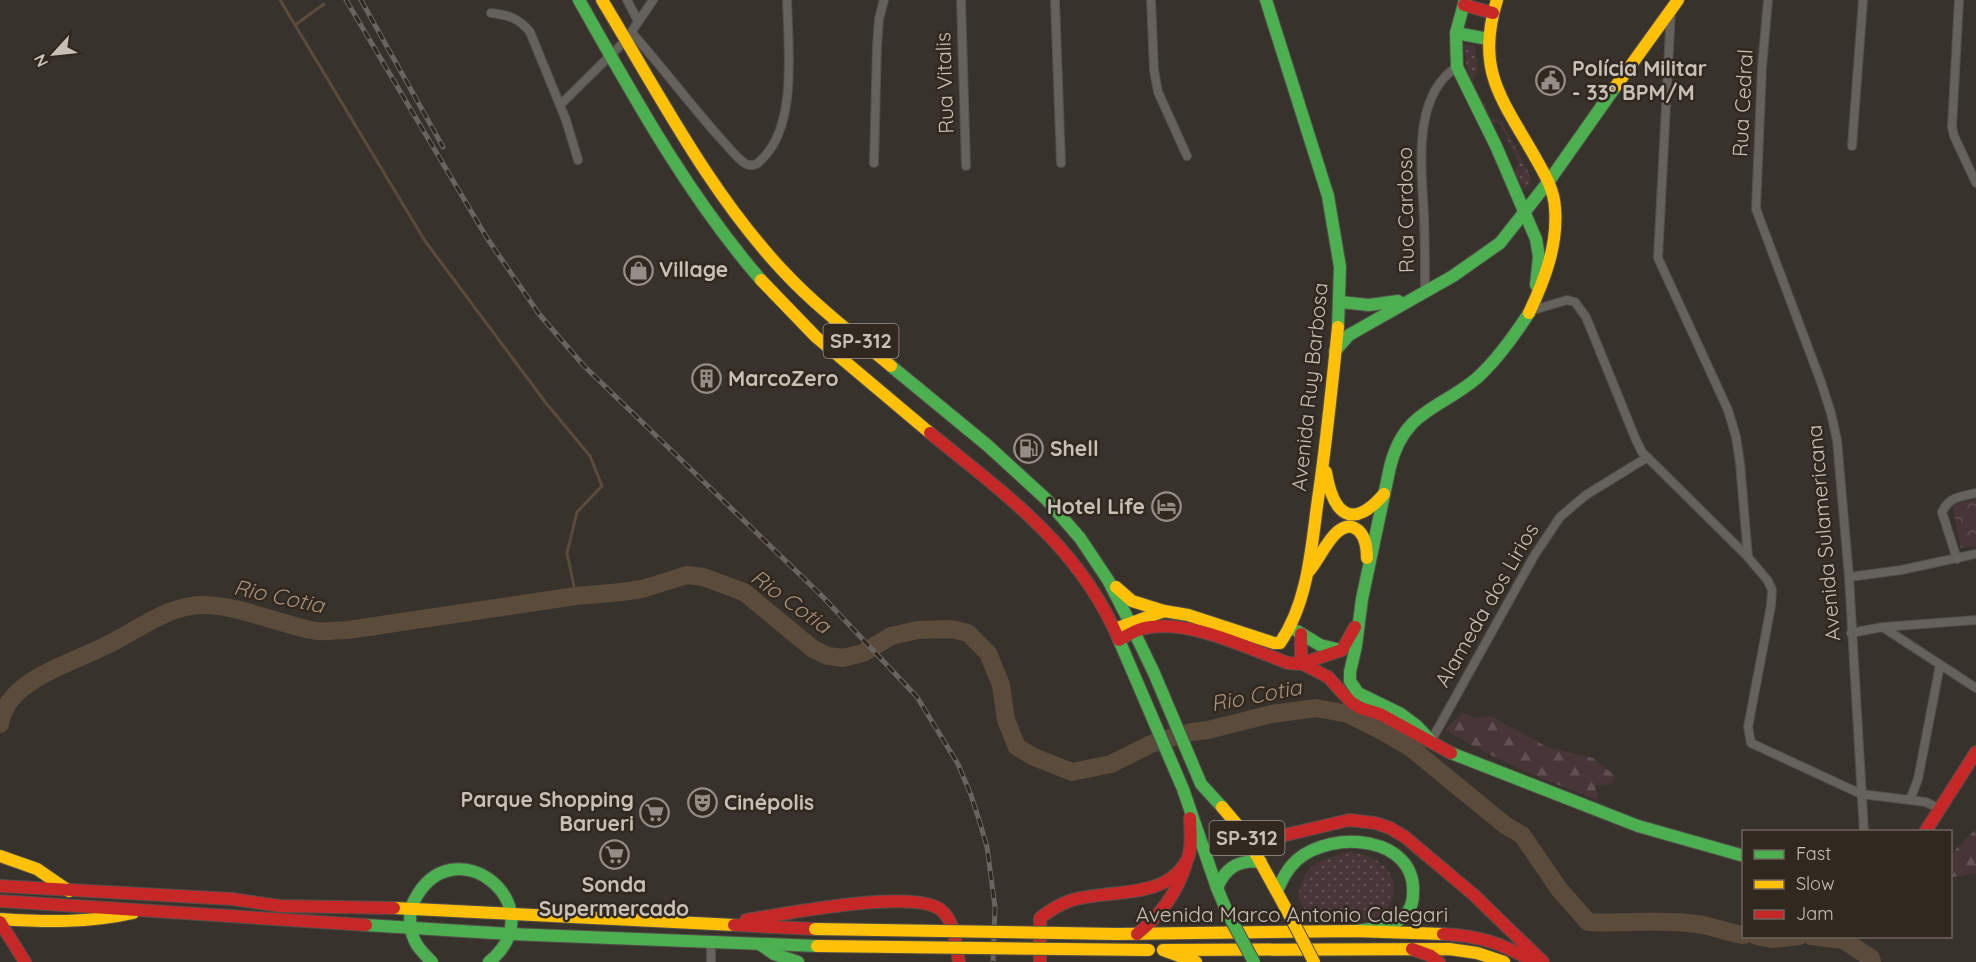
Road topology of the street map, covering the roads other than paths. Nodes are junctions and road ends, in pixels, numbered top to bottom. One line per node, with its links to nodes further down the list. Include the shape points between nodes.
1 (579, 0): 23 (main road, SP-312)
2 (602, 0): 21 (main road, SP-312)
3 (627, 0): 19 (street)
4 (653, 0): 19 (street)
5 (787, 0): 21 (street, via 787,95 782,124 774,144 754,165 744,162)
6 (884, 0): 29 (street, via 877,46)
7 (961, 0): 31 (street, Rua Vitalis)
8 (1055, 0): 30 (street)
9 (1151, 0): 27 (street, via 1158,92)
10 (1266, 0): 39 (main road, Avenida Ruy Barbosa, via 1328,196 1340,267)
11 (1497, 0): 17 (main road)
12 (1768, 0): 34 (street, Rua Cedral)
13 (1863, 0): 26 (street)
14 (1959, 0): 33 (street, via 1952,126)
15 (1465, 2): 17 (main road); 20 (main road)
16 (1675, 5): 32 (main road); 47 (street, via 1658,258 1728,410 1736,437)
17 (1492, 13): 22 (main road)
18 (491, 14): 25 (street, via 513,17 530,32)
19 (638, 21): 21 (street)
20 (1456, 33): 22 (main road); 24 (main road)
21 (629, 37): 23 (street); 51 (main road, SP-312, via 709,176 785,273 1046,500 1080,538)
22 (1488, 39): 32 (main road, via 1488,60 1498,92)
23 (610, 56): 25 (street); 60 (main road, SP-312, via 668,155 754,272 816,337 1034,520 1086,578)
24 (1457, 67): 35 (main road); 36 (street, Rua Cardoso, via 1439,83 1426,115 1421,166)
25 (560, 105): 28 (street)
26 (1852, 146)
27 (1187, 156)
28 (578, 160)
29 (874, 162)
30 (1060, 163)
31 (966, 166)
32 (1549, 181): 35 (main road); 37 (main road, via 1555,196 1556,231 1550,265)
33 (1976, 183)
34 (1756, 209): 50 (street, Avenida Sulamericana, via 1831,413 1837,440)
35 (1524, 212): 36 (main road, via 1512,230 1484,256); 37 (main road, via 1539,257)
36 (1425, 292): 38 (main road)
37 (1535, 298): 40 (main road)
38 (1411, 299): 39 (main road, via 1382,305); 41 (main road, via 1350,335)
39 (1340, 302): 41 (main road, Avenida Ruy Barbosa)
40 (1530, 311): 42 (street, via 1568,300 1579,306); 44 (main road, via 1480,375 1407,429 1393,458)
41 (1335, 351): 43 (main road, Avenida Ruy Barbosa)
42 (1647, 458): 47 (street); 65 (street, Alameda dos Lirios, via 1586,495 1560,517 1534,556)
43 (1323, 459): 44 (main road, via 1332,496 1343,512 1362,514); 49 (main road, Avenida Ruy Barbosa)
44 (1385, 492): 52 (main road)
45 (1976, 493): 48 (street, via 1953,498 1942,512)
46 (1976, 555): 48 (street)
47 (1748, 557): 67 (street, via 1772,590 1748,728 1751,743)
48 (1957, 559): 50 (street)
49 (1308, 572): 52 (main road, via 1338,530 1347,527 1359,530 1365,537); 58 (main road, Avenida Ruy Barbosa)
50 (1849, 578): 59 (street, Avenida Sulamericana)
51 (1108, 580): 53 (main road, via 1132,601); 57 (main road, SP-312)
52 (1365, 585): 55 (main road)
53 (1164, 612): 57 (main road); 58 (main road, via 1188,615 1274,643 1280,643)
54 (1976, 620): 56 (street)
55 (1357, 623): 61 (main road); 65 (main road, via 1350,683 1357,693 1387,705 1420,726)
56 (1883, 627): 59 (street); 63 (street)
57 (1132, 628): 60 (main road); 62 (main road, via 1173,627 1212,636 1288,663); 73 (main road, SP-312, via 1193,768 1205,789)
58 (1296, 630): 61 (main road, via 1320,645); 62 (main road, Avenida Ruy Barbosa)
59 (1851, 633): 67 (street, Avenida Sulamericana)
60 (1118, 634): 69 (main road, SP-312)
61 (1342, 650): 62 (main road)
62 (1301, 663): 65 (main road, via 1328,677 1360,708)
63 (1940, 665): 64 (street); 68 (street, via 1918,779)
64 (1976, 688)
65 (1431, 741): 75 (main road, via 1479,765 1616,818)
66 (1976, 752): 70 (main road)
67 (1861, 794): 68 (street); 71 (street, Avenida Sulamericana)
68 (1910, 800): 70 (street)
69 (1190, 808): 76 (main road); 79 (main road, SP-312)
70 (1940, 809): 72 (main road)
71 (1864, 830)
72 (1926, 830)
73 (1245, 834): 77 (main road, SP-312); 109 (main road, via 1263,840 1348,820 1365,820 1393,829 1474,896)
74 (0, 856): 80 (main road, via 30,866)
75 (1742, 856)
76 (1187, 860): 91 (main road, via 1171,901); 102 (main road, via 1163,882 1148,888 1070,900 1047,910 1040,918)
77 (1261, 862): 79 (main road, via 1239,862); 81 (main road, SP-312)
78 (0, 886): 80 (main road)
79 (1217, 888): 104 (main road, SP-312, bridge)
80 (69, 891): 83 (main road, via 232,899 280,906)
81 (1277, 891): 89 (main road, via 1296,861 1322,845 1341,841 1378,845 1407,866 1414,897 1405,916 1395,922); 105 (main road, SP-312, bridge)
82 (0, 901): 84 (main road, Avenida Marco Antonio Calegari)
83 (410, 908): 85 (main road); 85 (main road, via 427,880 458,868 479,872 497,884); 88 (main road)
84 (146, 910): 86 (main road, via 108,920); 88 (main road, Avenida Marco Antonio Calegari)
85 (511, 914): 87 (main road); 90 (main road)
86 (0, 921): 96 (main road)
87 (722, 924): 91 (main road, Avenida Marco Antonio Calegari, bridge); 101 (main road, via 841,907 925,903 942,910)
88 (410, 927): 90 (main road, Avenida Marco Antonio Calegari); 97 (main road, via 417,948)
89 (1354, 931): 91 (main road, Avenida Marco Antonio Calegari); 108 (main road, Avenida Marco Antonio Calegari, via 1482,938)
90 (510, 934): 92 (main road, Avenida Marco Antonio Calegari); 98 (main road)
91 (1137, 934)
92 (711, 943): 93 (main road, Avenida Marco Antonio Calegari); 99 (street)
93 (760, 945): 95 (main road, Avenida Marco Antonio Calegari, bridge); 100 (main road)
94 (1412, 949): 95 (main road, Avenida Marco Antonio Calegari); 106 (main road); 107 (main road, Avenida Marco Antonio Calegari, via 1467,950)
95 (1163, 950): 103 (main road)
96 (25, 962)
97 (432, 962)
98 (489, 962)
99 (711, 962)
100 (798, 962)
101 (959, 962)
102 (1040, 962)
103 (1196, 962)
104 (1254, 962)
105 (1314, 962)
106 (1439, 962)
107 (1504, 962)
108 (1534, 962)
109 (1543, 962)

